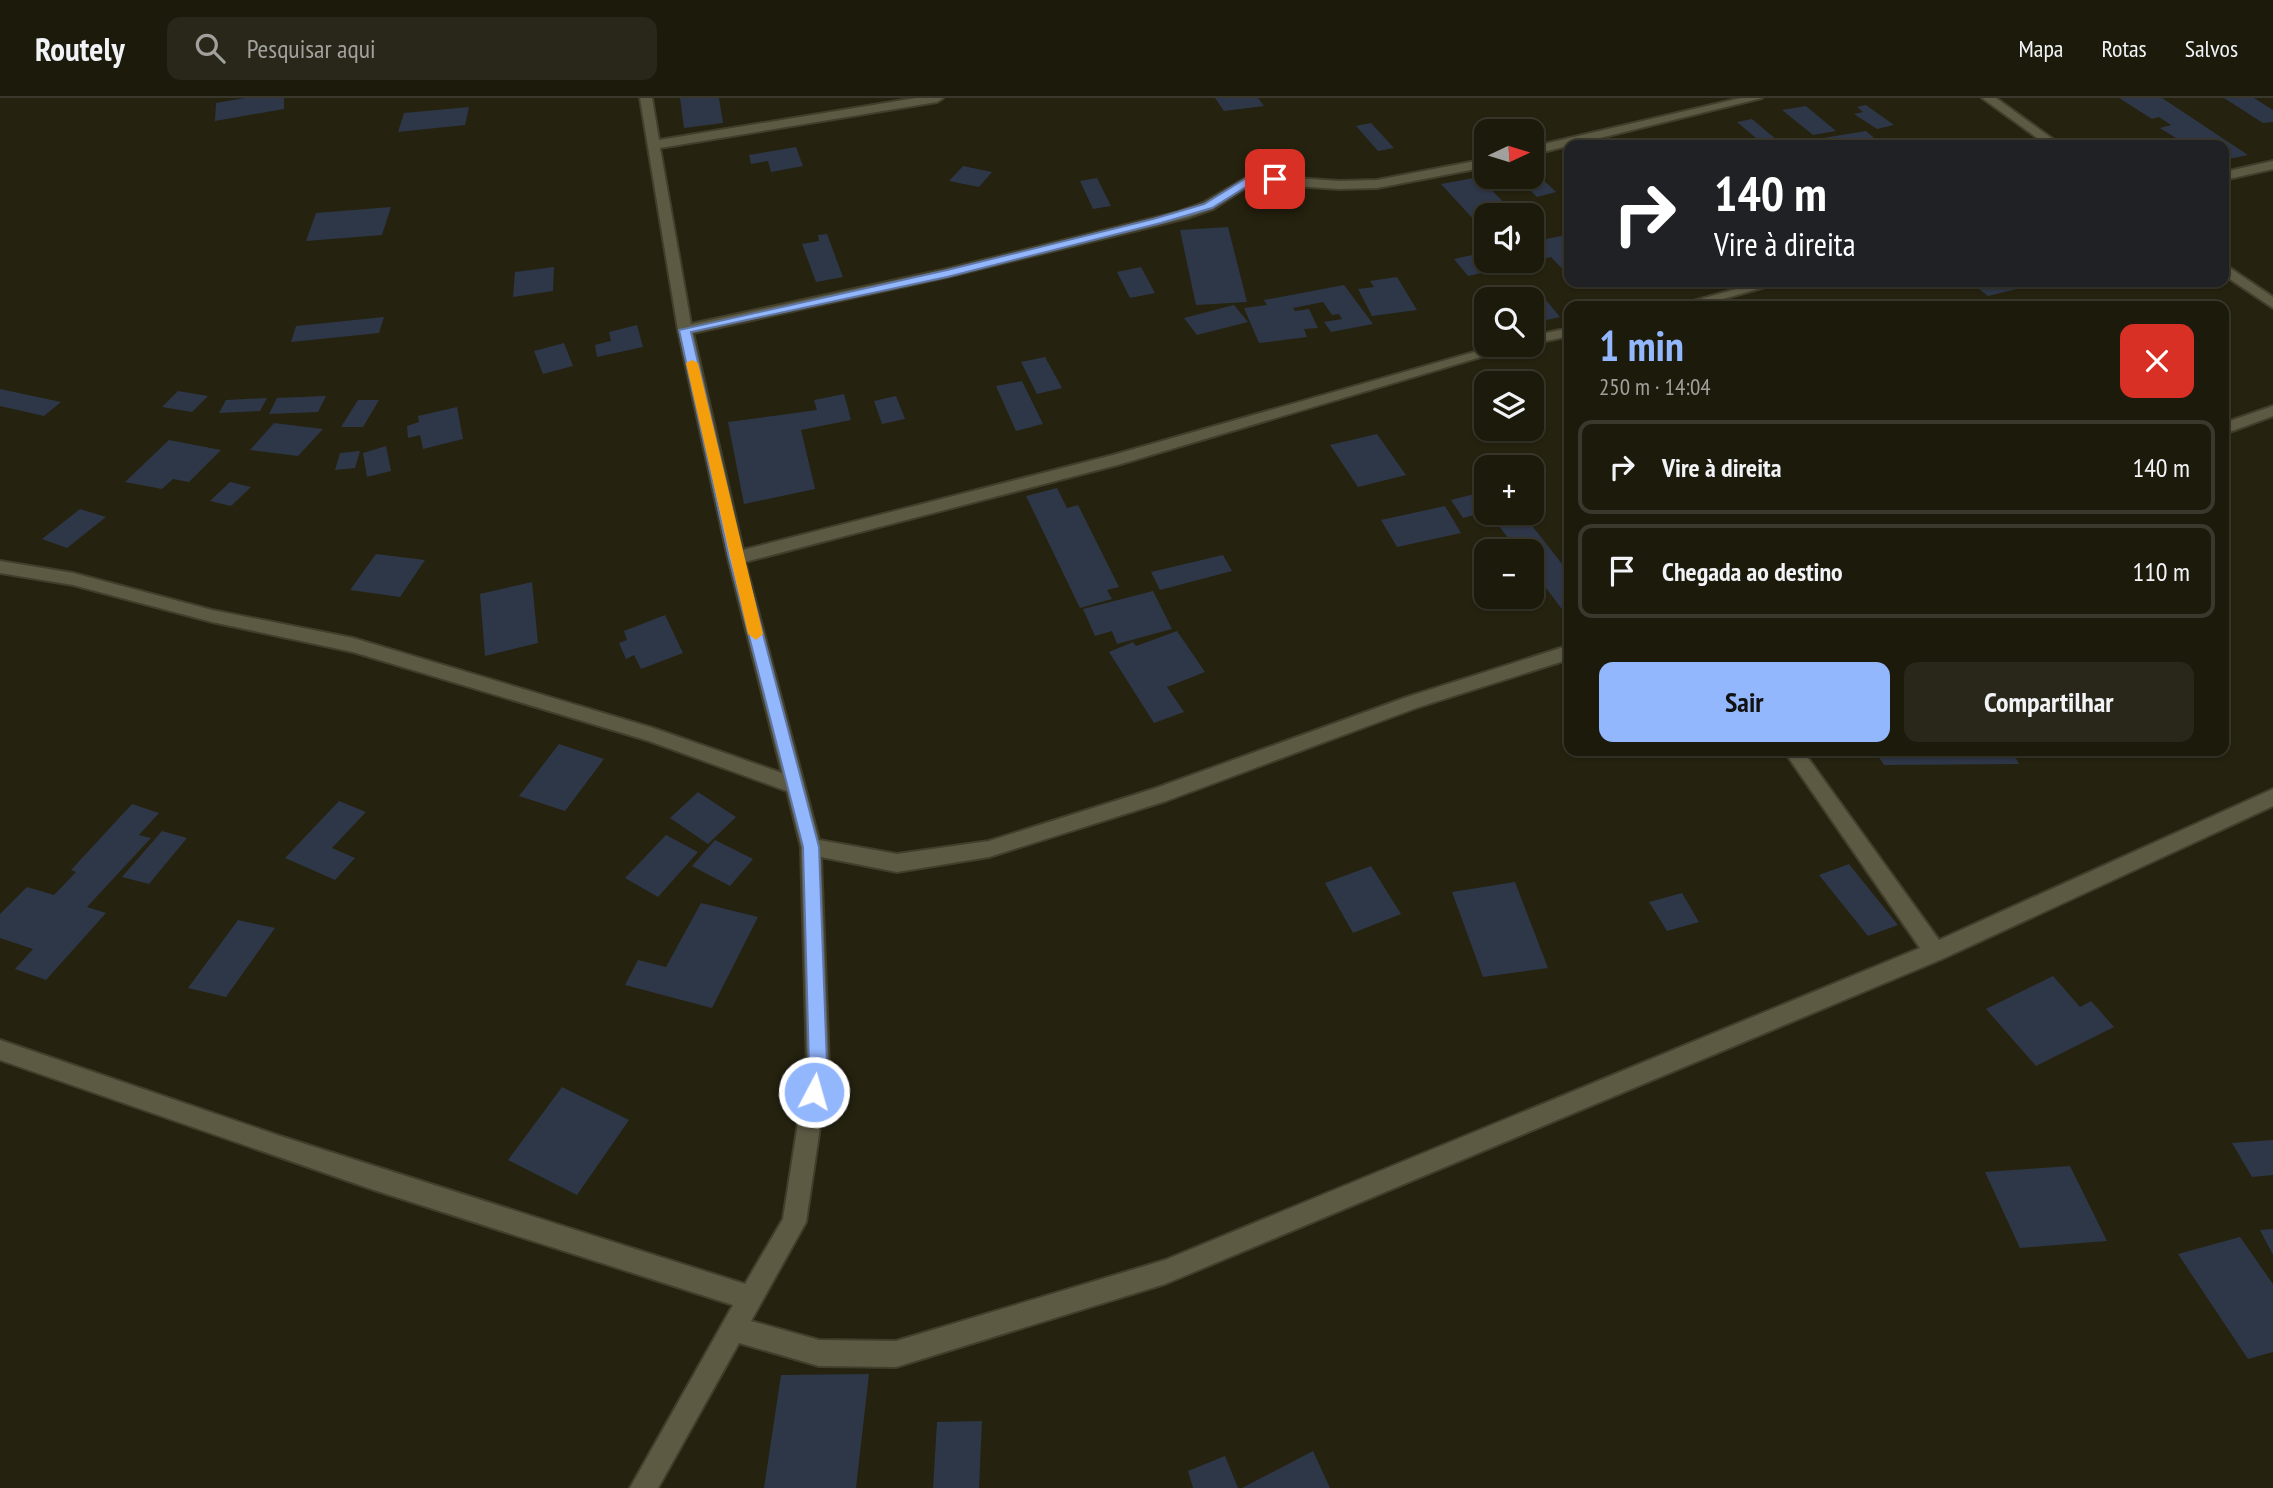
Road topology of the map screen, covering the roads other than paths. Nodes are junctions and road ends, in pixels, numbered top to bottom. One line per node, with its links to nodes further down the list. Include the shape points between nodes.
1 (646, 98): 8 (street)
2 (937, 98): 8 (street)
3 (1756, 98): 5 (street)
4 (1988, 98): 6 (street)
5 (1578, 140)
6 (2048, 140)
7 (1564, 143): 9 (street)
8 (654, 145): 17 (street)
9 (1544, 148)
10 (1474, 165): 17 (street, via 1377,184 1251,179 1208,206 1182,215 947,273)
11 (2273, 165): 12 (street)
12 (2229, 175)
13 (2229, 272): 16 (street)
14 (1757, 287): 15 (street)
15 (1703, 301)
16 (2273, 304)
17 (685, 330): 23 (street)
18 (1564, 333): 19 (street)
19 (1544, 337)
20 (1474, 357): 23 (street, via 1115,460)
21 (2273, 411): 22 (street)
22 (2229, 427)
23 (736, 558): 27 (street)
24 (0, 566): 27 (street, via 353,645 653,735)
25 (1564, 654): 29 (street, via 989,849 897,863)
26 (1797, 756): 30 (street)
27 (796, 786): 29 (street)
28 (2273, 797): 30 (street)
29 (811, 847): 32 (street, via 818,1066 794,1222)
30 (1935, 952): 33 (street, via 1165,1272 896,1354 819,1353)
31 (0, 1050): 32 (street, via 167,1111)
32 (751, 1298): 33 (street)
33 (735, 1329): 34 (street)
34 (643, 1488)

